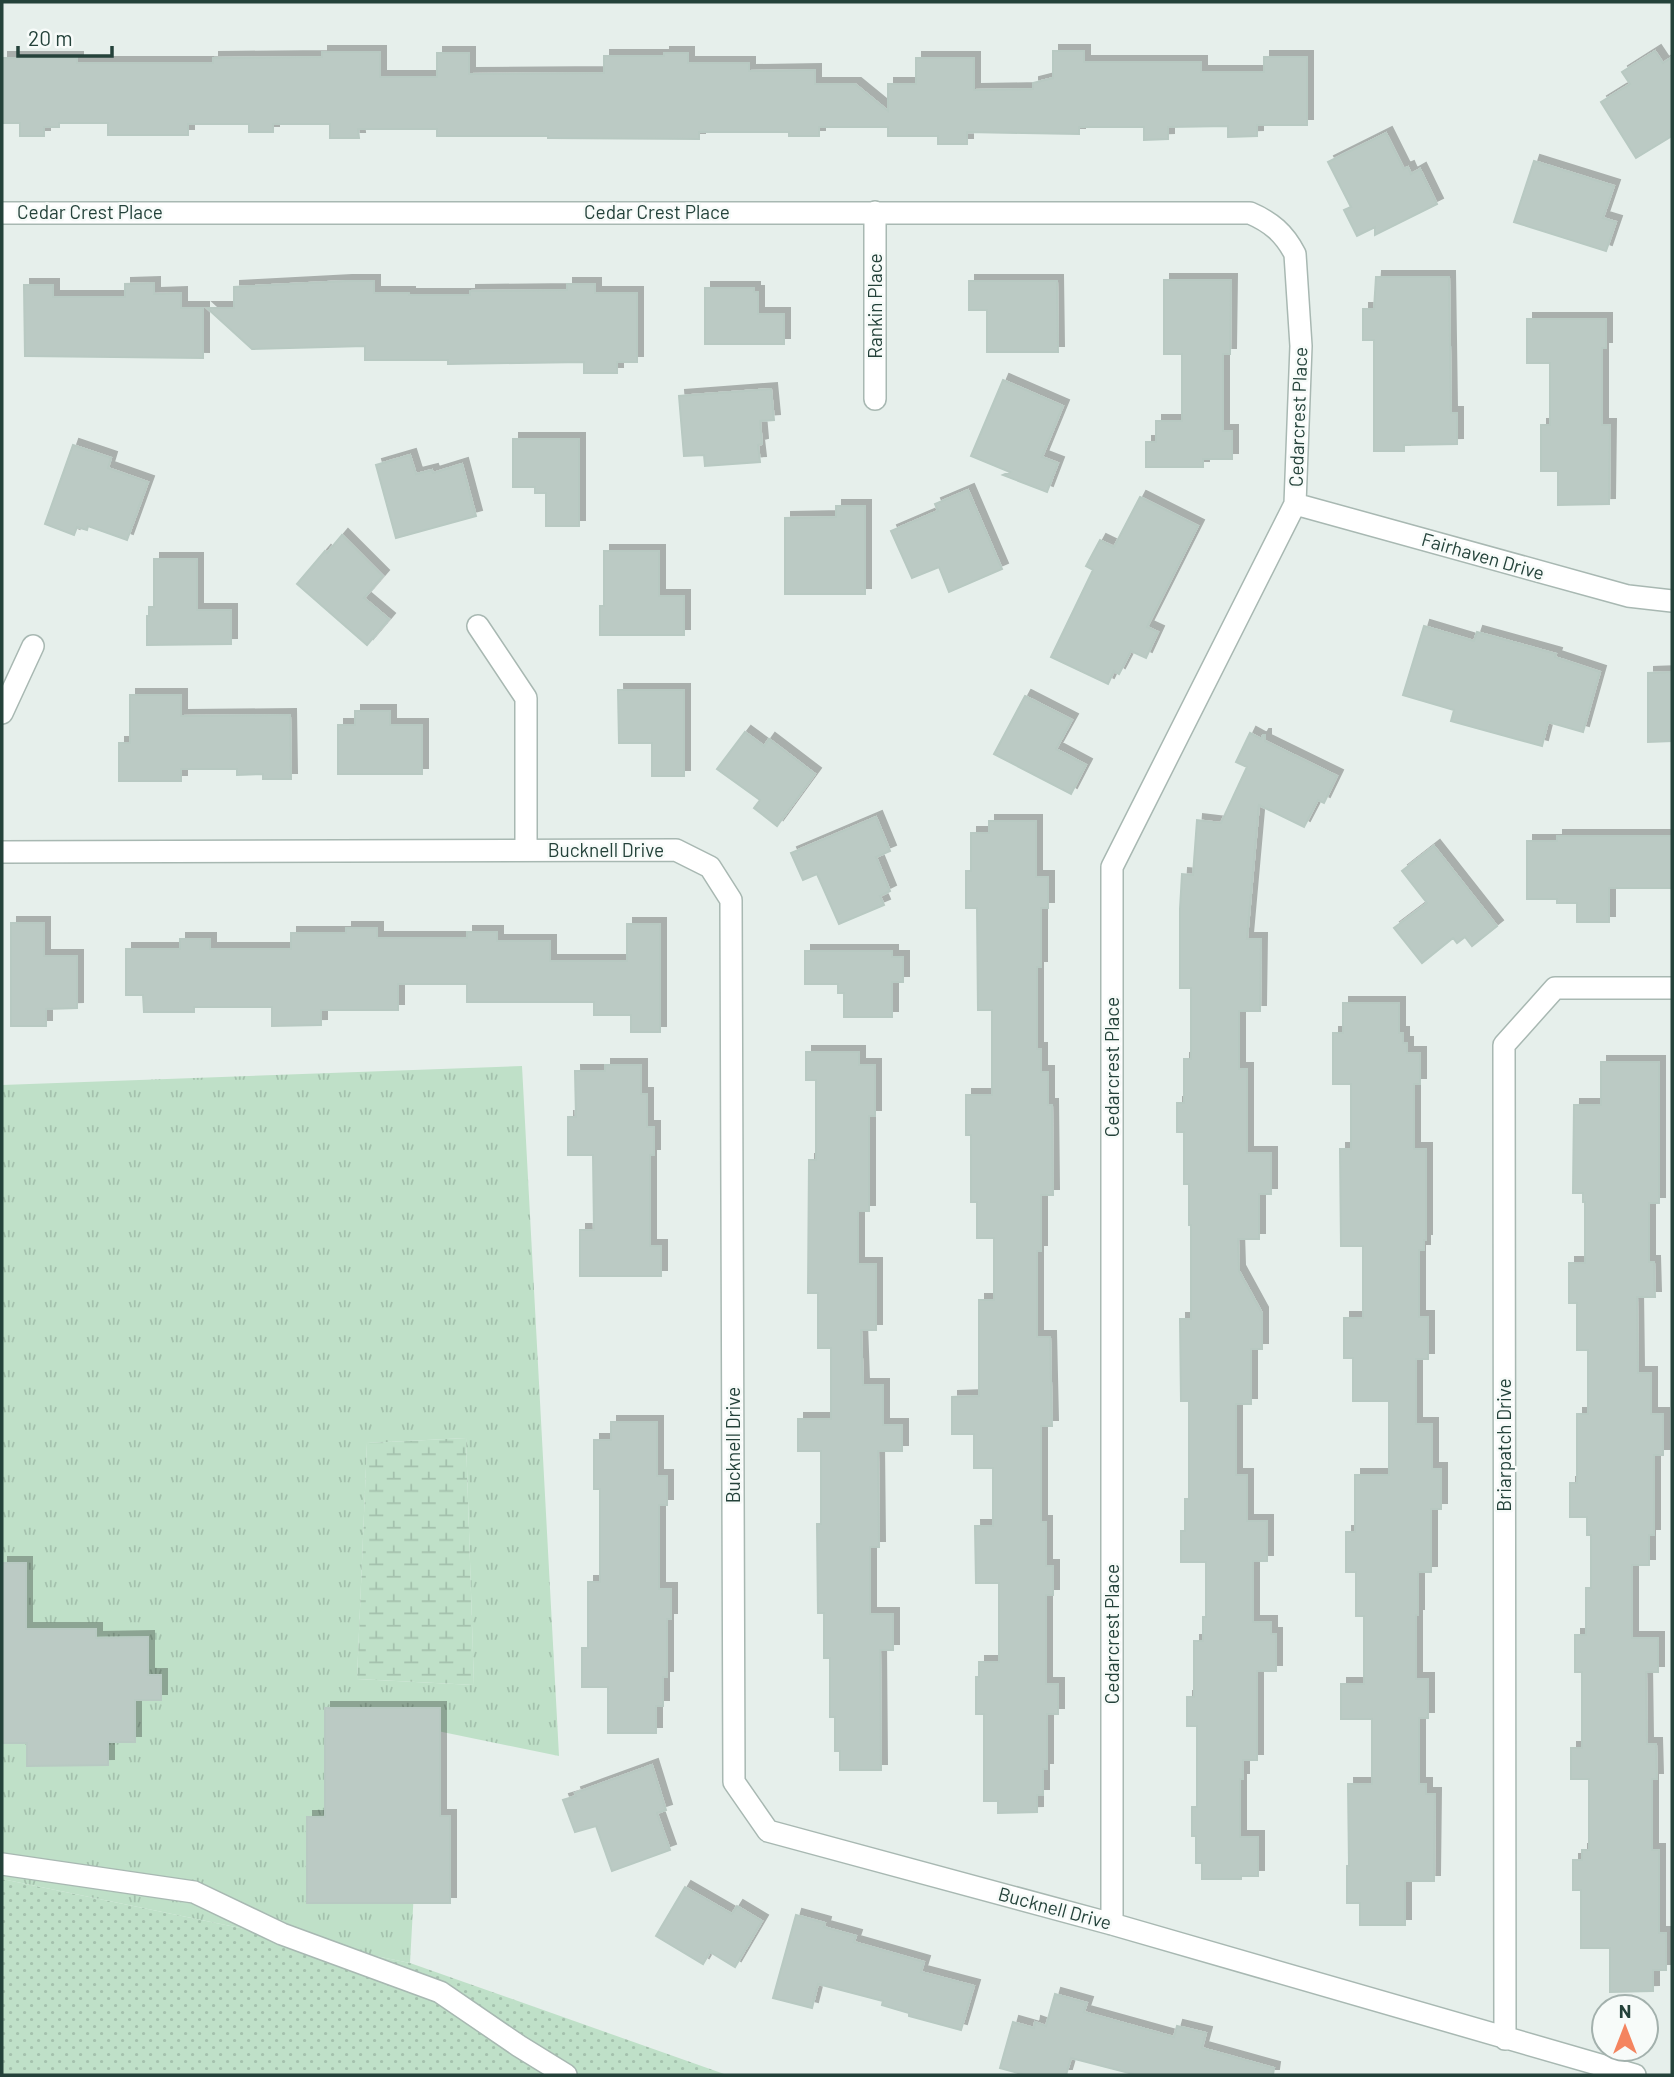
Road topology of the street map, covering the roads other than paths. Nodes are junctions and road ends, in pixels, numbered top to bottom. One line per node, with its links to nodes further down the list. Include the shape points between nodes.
1 (2, 212): 2 (street, Cedar Crest Place)
2 (875, 212): 3 (street, Cedar Crest Place, via 1250,213 1278,229); 4 (street, Rankin Place)
3 (1295, 254): 5 (street, Cedarcrest Place, via 1301,346)
4 (875, 399)
5 (1295, 504): 6 (street, Fairhaven Drive, via 1629,596); 14 (street, Cedarcrest Place, via 1112,867)
6 (1672, 601)
7 (478, 626): 10 (street, via 526,698)
8 (33, 646): 9 (street)
9 (2, 713)
10 (526, 850): 11 (street, Bucknell Drive); 14 (street, Bucknell Drive, via 676,850 710,867 731,900 734,1782 768,1831)
11 (2, 852)
12 (1672, 988): 15 (street, Briarpatch Drive, via 1555,988 1504,1045)
13 (2, 1864): 16 (street, via 194,1892 282,1934 440,1992)
14 (1112, 1924): 15 (street, Bucknell Drive)
15 (1505, 2039): 17 (street, Bucknell Drive)
16 (566, 2075)
17 (1635, 2075)

